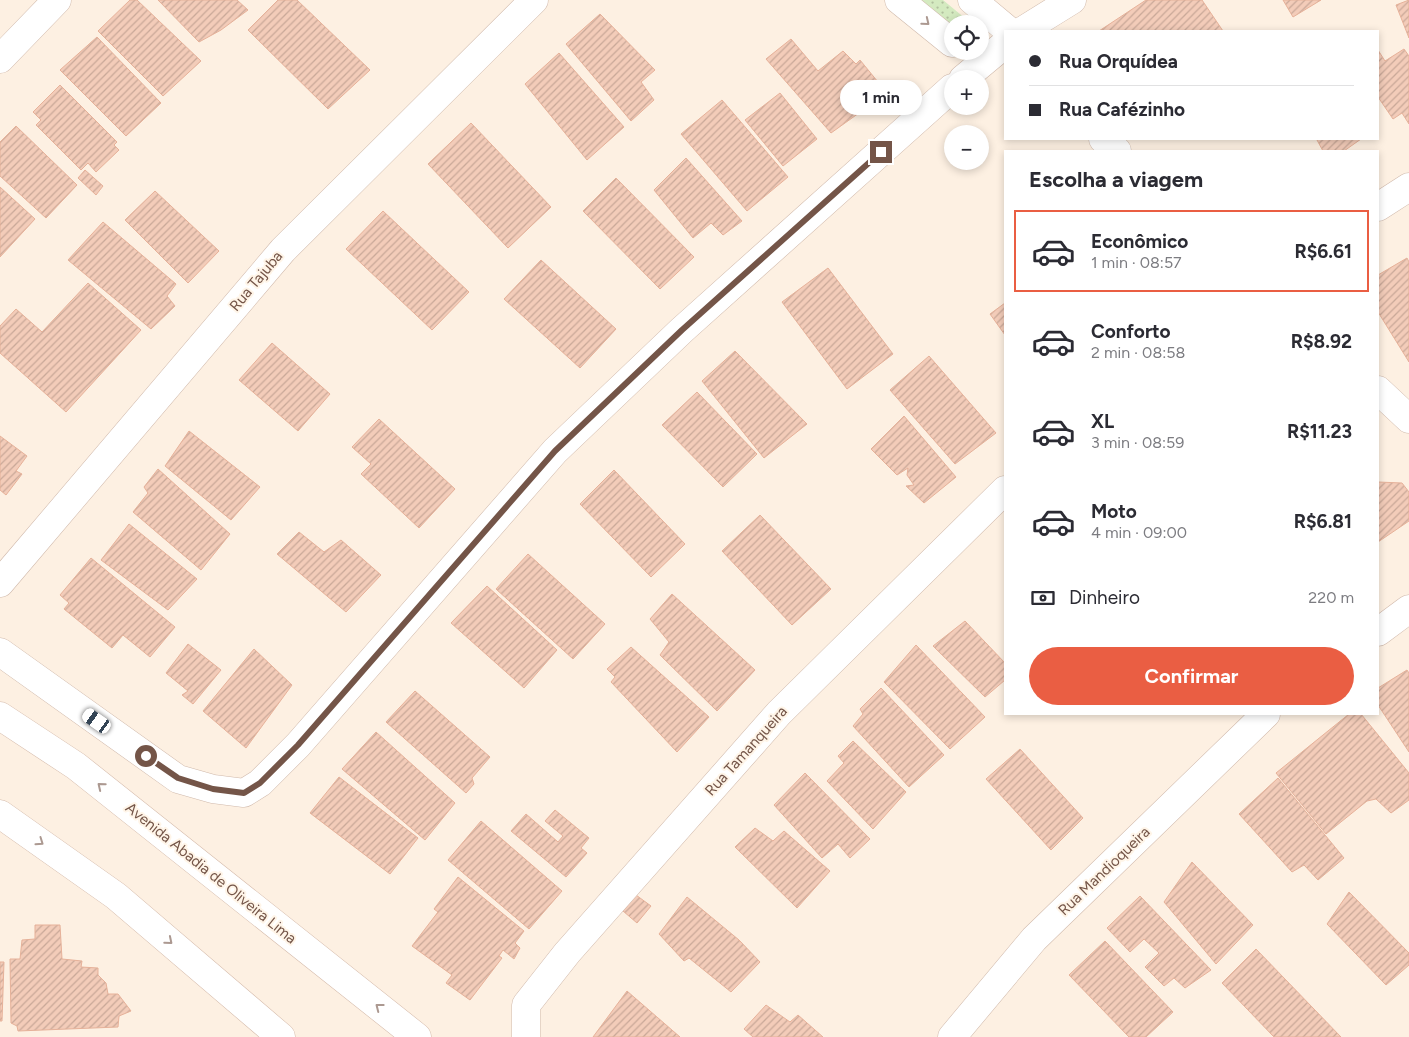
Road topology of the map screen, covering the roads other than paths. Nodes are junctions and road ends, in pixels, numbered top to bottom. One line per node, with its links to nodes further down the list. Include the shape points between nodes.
1 (56, 0): 10 (street)
2 (534, 0): 21 (street, Rua Tajuba, via 283,250)
3 (899, 0): 8 (street, one-way to 8)
4 (972, 0): 6 (street)
5 (1072, 0): 7 (street)
6 (1008, 30)
7 (1024, 30)
8 (944, 37)
9 (1004, 45): 11 (street)
10 (0, 59)
11 (968, 65): 12 (street)
12 (1004, 70)
13 (944, 95): 24 (street, via 682,330 555,451 298,745 260,783 244,793 213,789 178,778)
14 (1104, 140): 15 (street)
15 (1116, 150)
16 (1409, 187): 17 (street)
17 (1379, 205)
18 (1379, 391): 19 (street)
19 (1409, 419)
20 (1004, 491): 30 (street, Rua Tamanqueira, via 779,713 567,953 526,1005)
21 (0, 583)
22 (1409, 609): 23 (street)
23 (1379, 631)
24 (0, 652)
25 (1265, 715): 31 (street, Rua Mandioqueira, via 1034,939)
26 (0, 716): 29 (street, Avenida Abadia de Oliveira Lima, one-way to 26, via 76,766)
27 (0, 814): 28 (street, one-way to 28, via 116,896)
28 (281, 1037)
29 (417, 1037)
30 (526, 1037)
31 (952, 1037)

